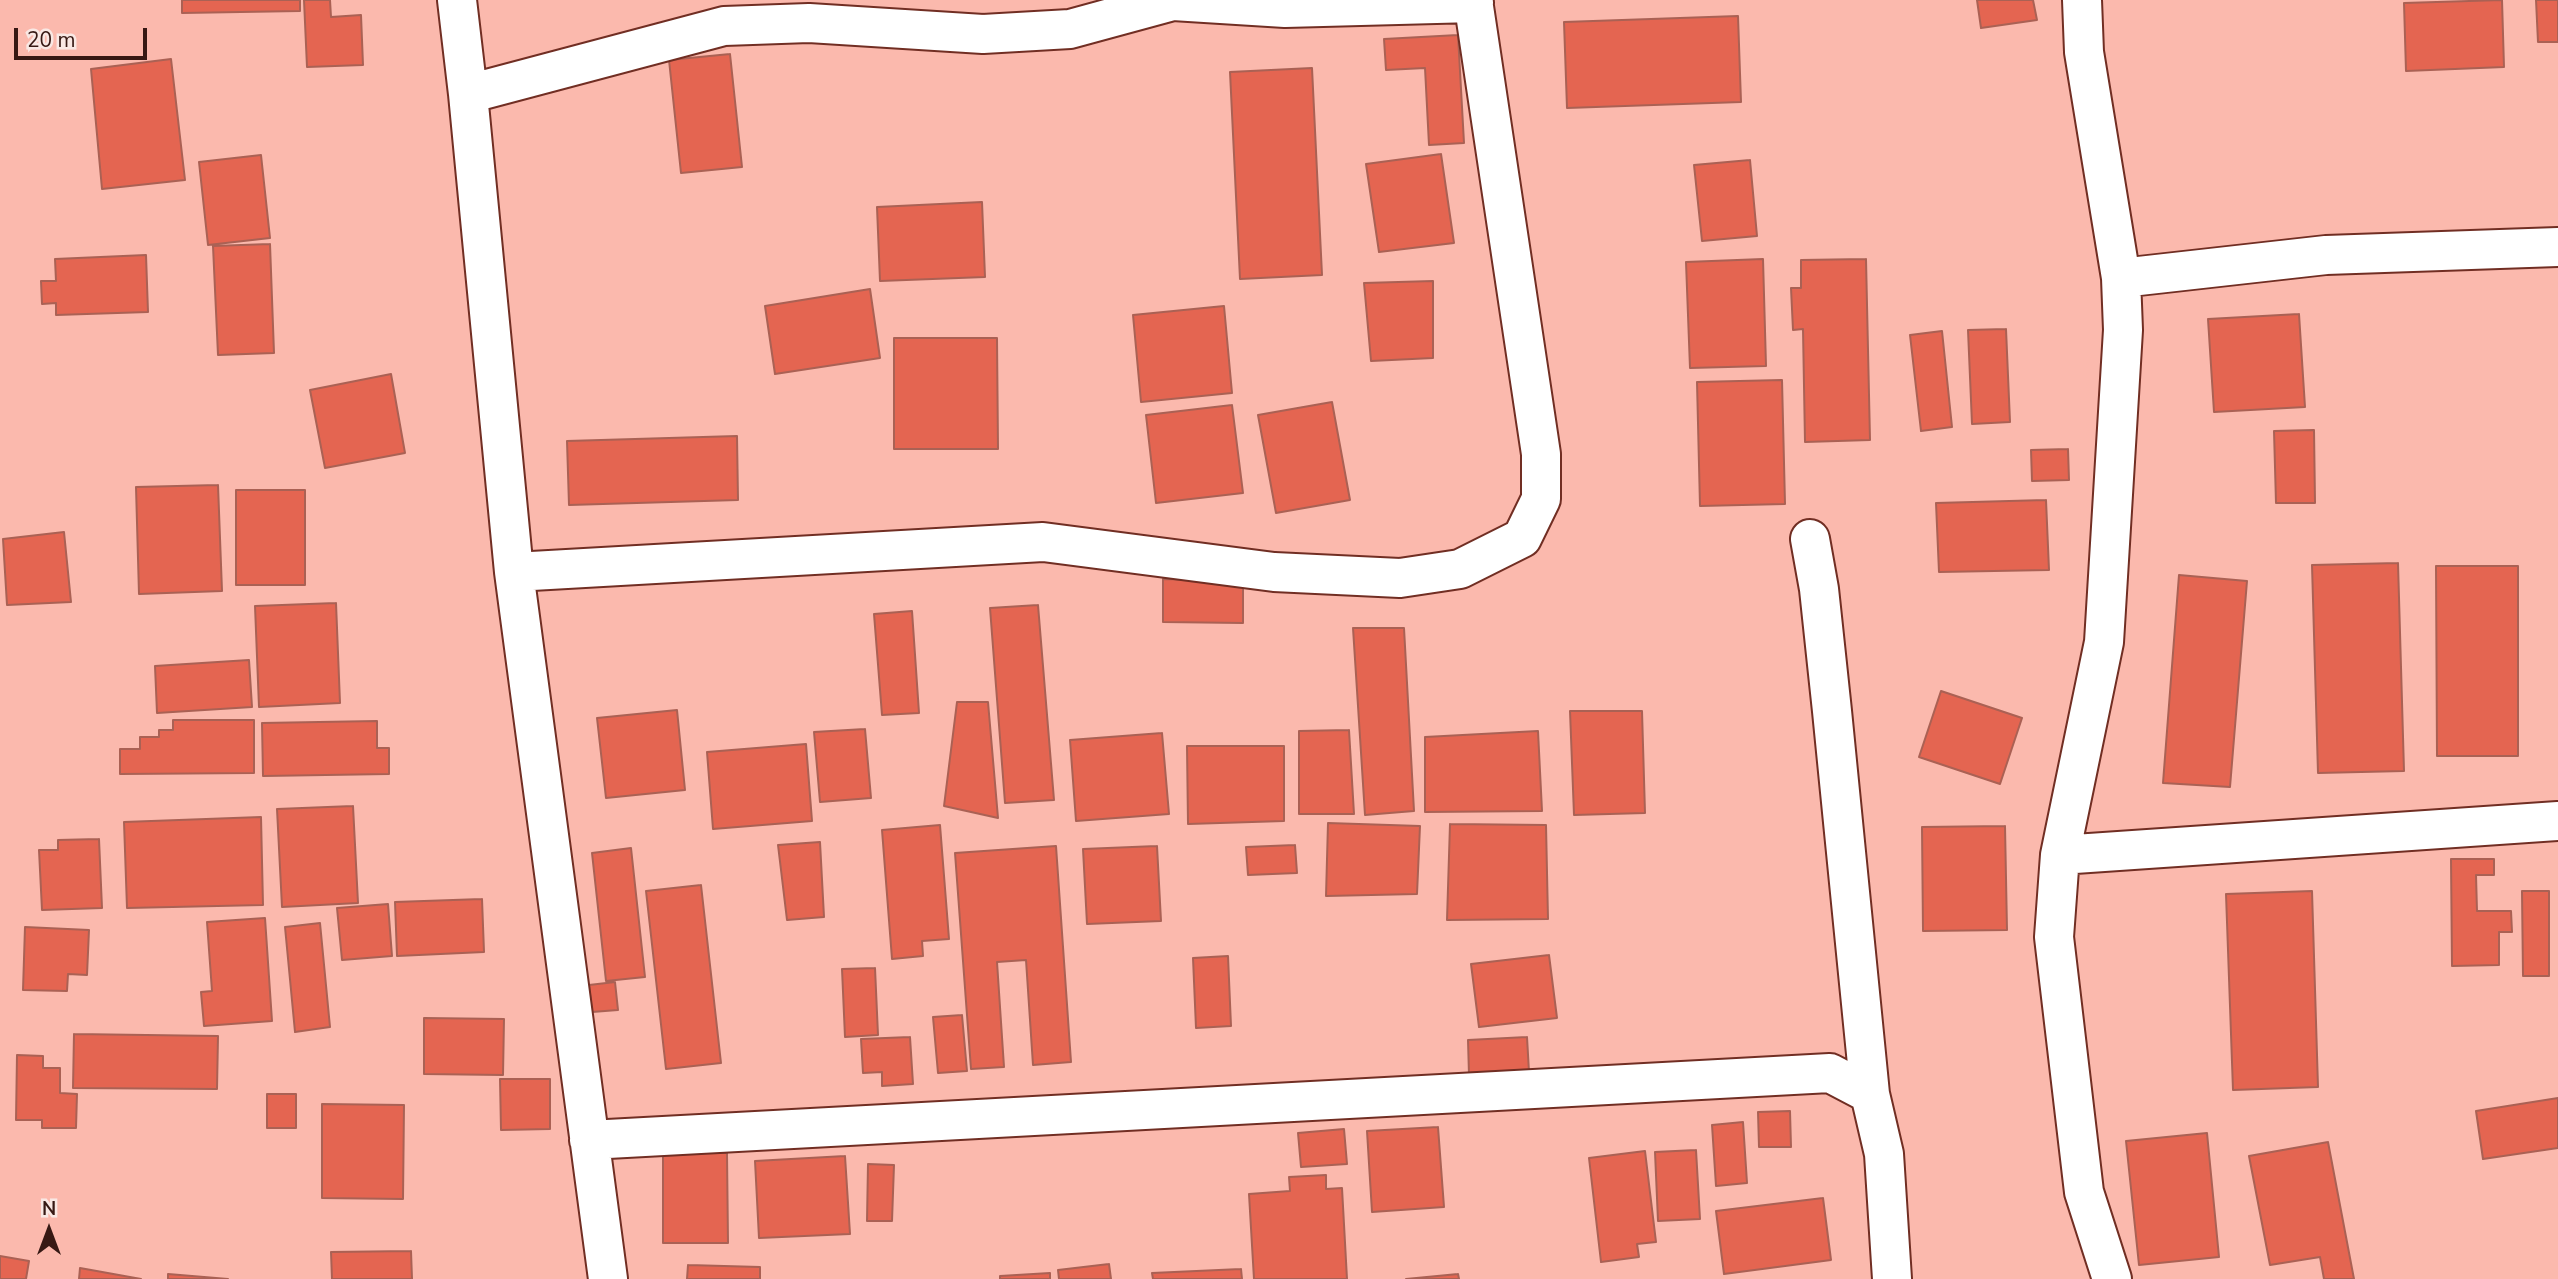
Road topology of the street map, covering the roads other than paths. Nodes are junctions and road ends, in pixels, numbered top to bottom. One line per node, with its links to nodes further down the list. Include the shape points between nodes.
1 (457, 0): 4 (street)
2 (2082, 0): 6 (street, via 2084,52)
3 (1474, 1): 4 (street, via 1285,8 1173,1 1070,29 983,33 809,23 724,26); 8 (street, via 1541,454 1541,499 1522,538 1461,569 1400,578 1274,572 1043,542)
4 (468, 94): 8 (street)
5 (2558, 247): 6 (street, via 2326,255)
6 (2121, 278): 10 (street, via 2123,331 2104,642)
7 (1810, 540): 11 (street)
8 (514, 572): 12 (street)
9 (2558, 821): 10 (street)
10 (2060, 855): 15 (street, via 2054,937 2084,1192)
11 (1870, 1094): 12 (street, via 1830,1073); 14 (street, via 1884,1154)
12 (589, 1140): 13 (street)
13 (608, 1279)
14 (1892, 1279)
15 (2112, 1279)

